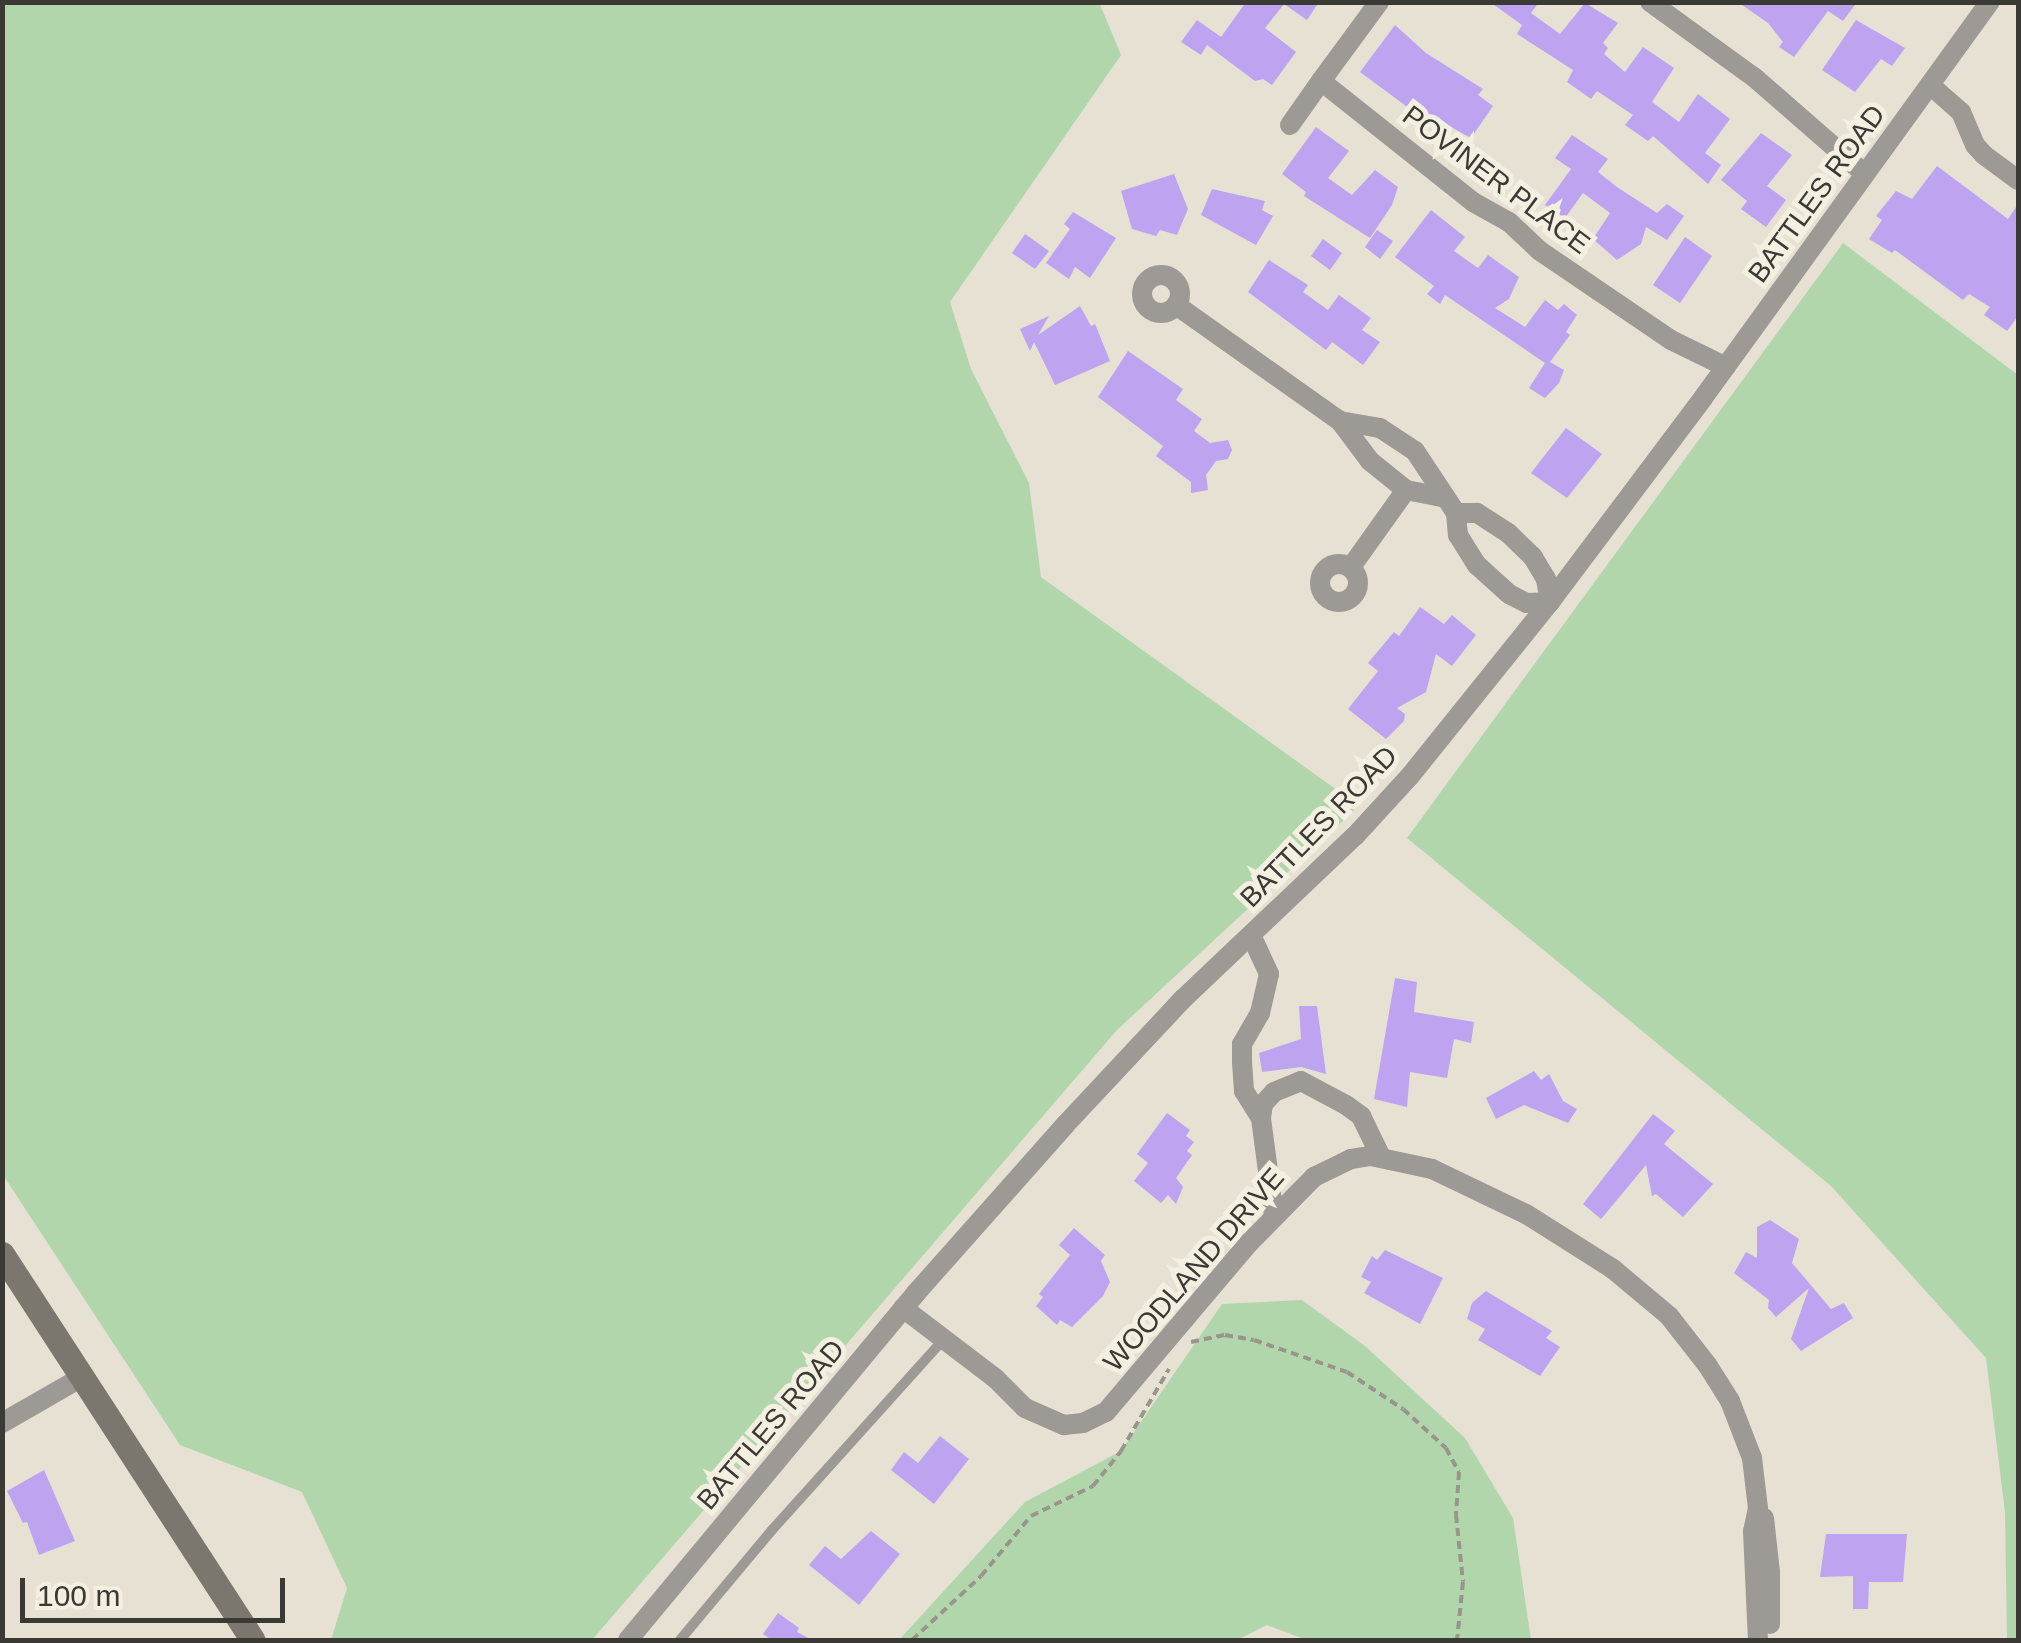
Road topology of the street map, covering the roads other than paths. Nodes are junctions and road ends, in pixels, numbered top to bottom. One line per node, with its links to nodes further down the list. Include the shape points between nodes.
1 (1379, 2): 4 (street)
2 (1650, 2): 7 (street, via 1756,78)
3 (1990, 2): 5 (street, BATTLES ROAD)
4 (1321, 81): 6 (street); 10 (street, POVINER PLACE, via 1540,252 1671,340)
5 (1930, 85): 7 (street, BATTLES ROAD); 8 (street, via 1961,112 1975,145)
6 (1290, 124)
7 (1865, 174): 10 (street, BATTLES ROAD)
8 (2018, 180)
9 (1176, 305): 11 (street)
10 (1726, 367): 16 (street, BATTLES ROAD)
11 (1340, 421): 12 (street, via 1370,461); 13 (street, via 1380,428 1414,451)
12 (1406, 490): 13 (street); 15 (street)
13 (1442, 497): 14 (street)
14 (1456, 514): 16 (street, via 1477,513 1520,545 1546,579); 16 (street, via 1458,535 1488,575 1527,603)
15 (1350, 567)
16 (1550, 602): 17 (street, BATTLES ROAD, via 1410,776)
17 (1251, 935): 18 (street, via 1269,974 1260,1013 1242,1044 1242,1062 1244,1090); 22 (street, BATTLES ROAD, via 1142,1041)
18 (1261, 1118): 19 (street, via 1274,1092 1301,1081 1361,1116); 20 (street)
19 (1381, 1158): 20 (street, WOODLAND DRIVE, via 1331,1166); 26 (street, WOODLAND DRIVE, via 1422,1165 1526,1214 1613,1269 1669,1316 1730,1401 1752,1458)
20 (1274, 1216): 23 (street, WOODLAND DRIVE, via 1106,1412 1083,1424 1044,1420)
21 (2, 1254): 24 (main road)
22 (903, 1308): 23 (street, WOODLAND DRIVE); 28 (street, BATTLES ROAD)
23 (943, 1340): 29 (lane)
24 (82, 1376): 25 (street); 27 (main road)
25 (2, 1423)
26 (1758, 1508): 30 (street, WOODLAND DRIVE); 31 (street, WOODLAND DRIVE, via 1768,1540)
27 (252, 1640)
28 (628, 1640)
29 (680, 1640)
30 (1758, 1640)
31 (1769, 1640)

